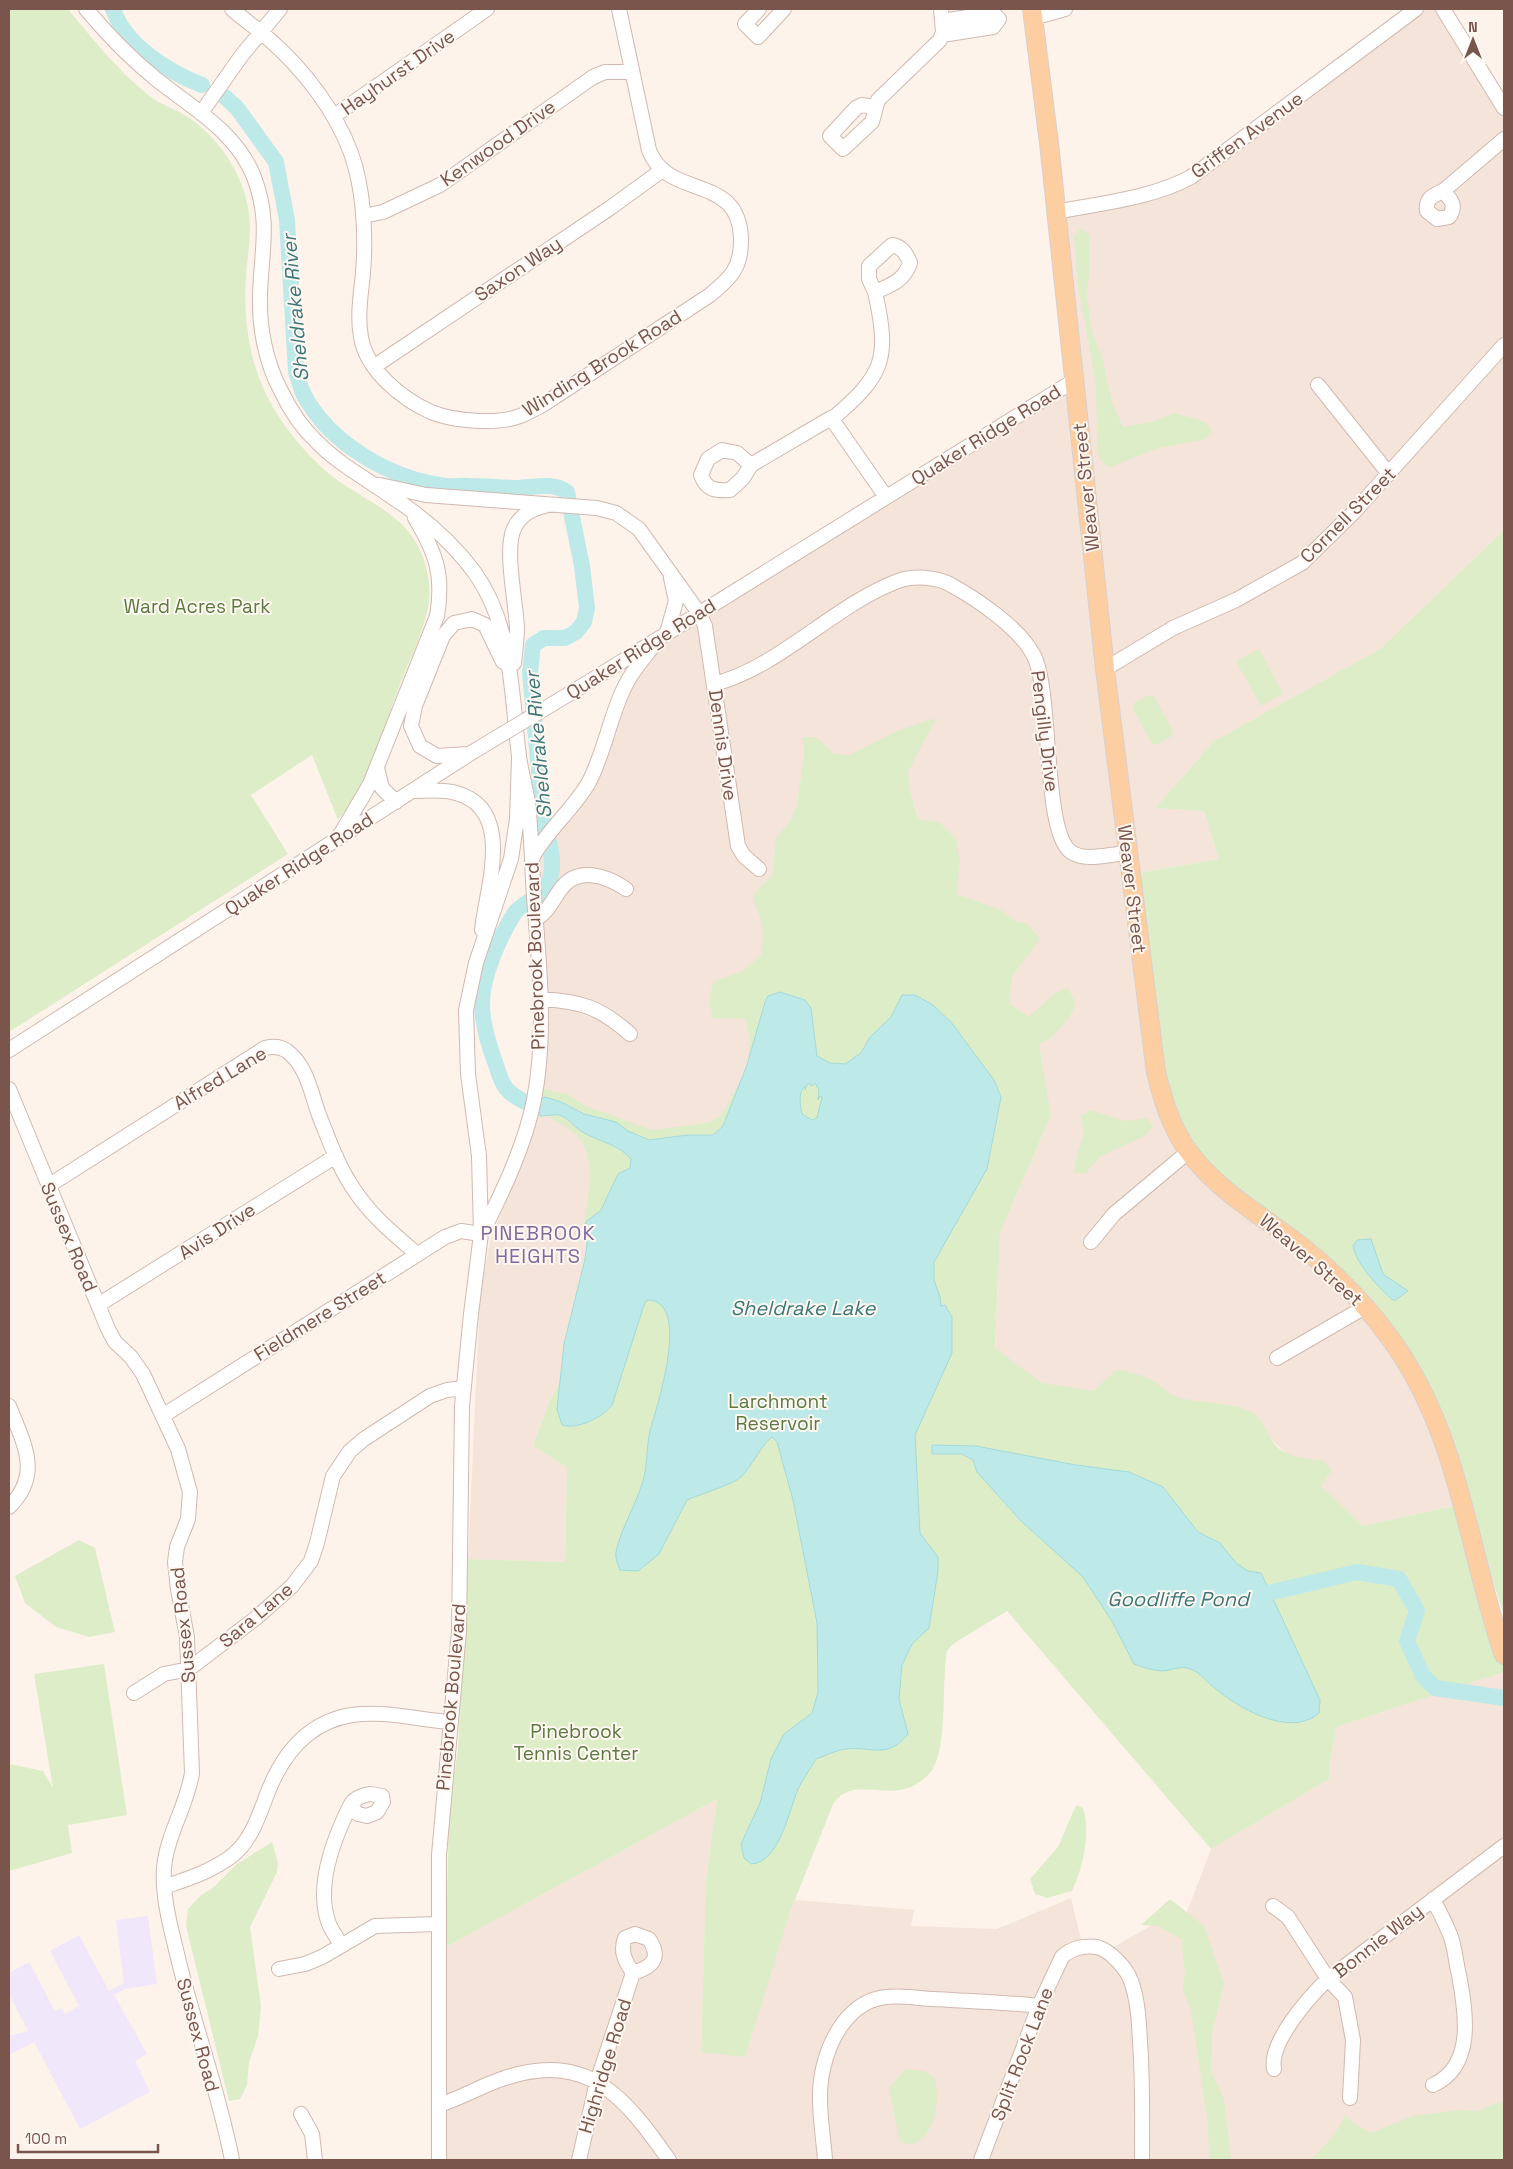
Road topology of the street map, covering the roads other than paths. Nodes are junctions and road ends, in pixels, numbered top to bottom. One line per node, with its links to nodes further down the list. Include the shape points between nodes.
1 (86, 9): 18 (street, Pinebrook Boulevard, via 136,61)
2 (232, 9): 13 (street, Winding Brook Road)
3 (280, 9): 13 (street)
4 (487, 9): 19 (street, Hayhurst Drive)
5 (619, 9): 15 (street)
6 (759, 9): 7 (street, via 745,24 758,37)
7 (784, 9)
8 (1065, 9): 11 (street)
9 (1416, 9): 23 (street, Griffen Avenue, via 1191,177 1146,194)
10 (1443, 9): 17 (street)
11 (1032, 14): 23 (main road, Weaver Street)
12 (942, 15): 14 (street); 14 (street, via 993,13 999,18 993,27)
13 (260, 32): 18 (street); 19 (street, Winding Brook Road, via 289,57)
14 (942, 35): 16 (street)
15 (632, 72): 21 (street, via 649,150); 24 (street, Kenwood Drive, via 605,72 593,76 440,185 383,212)
16 (874, 107)
17 (1504, 108)
18 (201, 113): 33 (street, Pinebrook Boulevard, via 226,135 246,160 259,193 265,237 261,324 280,390 318,444)
19 (334, 116): 24 (street, Winding Brook Road, via 351,153)
20 (1504, 139): 22 (street)
21 (661, 171): 27 (street, Saxon Way); 27 (street, Winding Brook Road, via 724,198 738,220 741,234 738,263 730,278 710,295 544,404 519,417 459,420 438,414 401,396)
22 (1444, 191)
23 (1055, 212): 28 (main road, Weaver Street)
24 (363, 216): 27 (street, Winding Brook Road, via 361,339)
25 (875, 292): 30 (street, via 882,326 877,369 860,395)
26 (1504, 345): 32 (street, Cornell Street)
27 (375, 366)
28 (1074, 380): 34 (street, Quaker Ridge Road); 40 (main road, Weaver Street)
29 (1318, 385): 32 (street)
30 (832, 419): 31 (street); 34 (street)
31 (751, 465)
32 (1389, 474): 40 (street, Cornell Street, via 1302,563 1236,600 1173,628)
33 (372, 484): 35 (street, Dennis Drive, via 426,494); 36 (street, Pinebrook Boulevard)
34 (886, 497): 38 (street, Quaker Ridge Road)
35 (553, 504): 37 (street, Dennis Drive, via 608,510 625,518 644,535); 41 (street, via 525,514 512,535 517,628)
36 (411, 511): 41 (street, Pinebrook Boulevard, via 458,552 484,588 502,632); 45 (street, via 435,556 440,580 439,604 434,628)
37 (670, 575): 38 (street, Dennis Drive); 39 (street, via 676,601)
38 (699, 613): 39 (street, Quaker Ridge Road); 42 (street, Dennis Drive, via 707,634)
39 (663, 636): 43 (street, Quaker Ridge Road, bridge); 50 (street, via 625,686 593,774 565,816 540,843)
40 (1105, 669): 49 (main road, Weaver Street)
41 (512, 682): 43 (street, via 485,625 466,619 454,623 446,631 413,713 411,726 416,740 431,754); 44 (street, Pinebrook Boulevard)
42 (714, 684): 49 (street, Pengilly Drive, via 746,673 899,580 924,578 952,585 1000,618 1024,640 1036,660 1056,819 1067,847 1083,857); 51 (street, Dennis Drive, via 738,846)
43 (471, 754): 46 (street, Quaker Ridge Road)
44 (519, 758): 50 (street, Pinebrook Boulevard, via 528,805); 52 (street, Pinebrook Boulevard, via 516,833)
45 (376, 768): 47 (street, via 382,788); 48 (street, via 364,797)
46 (413, 791): 47 (street, Quaker Ridge Road); 56 (street, via 446,791 464,795 478,804 488,818 493,867 485,902)
47 (396, 802): 48 (street, Quaker Ridge Road)
48 (339, 838): 59 (street, Quaker Ridge Road)
49 (1127, 853): 61 (main road, Weaver Street, via 1156,1072 1167,1113)
50 (531, 860): 53 (street, Pinebrook Boulevard)
51 (759, 870)
52 (506, 876): 53 (street, via 522,874); 56 (street, Pinebrook Boulevard)
53 (533, 884): 55 (street, Pinebrook Boulevard)
54 (626, 889): 55 (street, via 605,876 578,877 564,884 547,911)
55 (535, 913): 57 (street, Pinebrook Boulevard)
56 (480, 951): 64 (street, Pinebrook Boulevard, via 470,987 465,1024 479,1156)
57 (541, 999): 58 (street, via 573,1001 595,1008); 64 (street, Pinebrook Boulevard, via 540,1049 532,1110 500,1197)
58 (630, 1034)
59 (9, 1050)
60 (9, 1090): 63 (street, Sussex Road)
61 (1188, 1152): 65 (street, via 1114,1214); 68 (main road, Weaver Street, via 1209,1175 1305,1249)
62 (336, 1156): 63 (street, Alfred Lane, via 309,1082 288,1052 273,1046 265,1048); 66 (street, Alfred Lane, via 368,1209); 67 (street, Avis Drive)
63 (48, 1186): 67 (street, Sussex Road)
64 (481, 1234): 66 (street, Fieldmere Street, via 455,1232); 70 (street, Pinebrook Boulevard)
65 (1091, 1242)
66 (417, 1254): 72 (street, Fieldmere Street)
67 (98, 1305): 72 (street, Sussex Road, via 115,1342 143,1374)
68 (1365, 1306): 69 (street); 74 (main road, Weaver Street, via 1411,1370 1440,1430 1464,1501)
69 (1277, 1358)
70 (464, 1388): 75 (street, Sara Lane, via 430,1396 350,1451 333,1476 311,1561 297,1580 256,1618); 77 (street, Pinebrook Boulevard, via 460,1595)
71 (9, 1406): 73 (street, via 27,1453 28,1470 25,1487)
72 (164, 1415): 75 (street, Sussex Road, via 190,1492 188,1519 175,1562)
73 (9, 1506)
74 (1504, 1655)
75 (189, 1669): 76 (street, Sara Lane, via 164,1674); 80 (street, Sussex Road, via 192,1774 189,1792 166,1852)
76 (134, 1693)
77 (451, 1722): 80 (street, via 380,1714 354,1715 321,1725 294,1746 282,1763 248,1839 233,1855 208,1870); 83 (street, Pinebrook Boulevard, via 440,1826)
78 (350, 1806): 84 (street, via 337,1832 325,1877 325,1910)
79 (1504, 1846): 81 (street, Bonnie Way)
80 (164, 1887): 95 (street, Sussex Road, via 185,1989)
81 (1433, 1899): 87 (street, Bonnie Way); 91 (street, via 1451,1938 1465,2019 1464,2047 1460,2057 1454,2069)
82 (1273, 1906): 87 (street, via 1297,1928)
83 (438, 1924): 84 (street, via 375,1926); 93 (street, Pinebrook Boulevard)
84 (341, 1945): 85 (street, via 305,1964)
85 (279, 1969)
86 (633, 1973): 90 (street, Highridge Road)
87 (1328, 1980): 89 (street, via 1313,1993 1276,2047); 92 (street, Bonnie Way, via 1345,1996 1348,2005 1352,2040)
88 (1039, 2006): 100 (street, via 905,1997 876,1999 857,2008 832,2042 823,2069 820,2092); 101 (street, Split Rock Lane); 102 (street, Split Rock Lane, via 1062,1957 1068,1951 1088,1946 1101,1948 1131,1979 1139,2024 1143,2086)
89 (1274, 2069)
90 (597, 2082): 93 (street, via 563,2072 530,2072 497,2080); 98 (street, Highridge Road); 99 (street, via 634,2112)
91 (1433, 2085)
92 (1350, 2098)
93 (438, 2105): 97 (street, Pinebrook Boulevard)
94 (301, 2114): 96 (street, via 312,2134)
95 (232, 2160)
96 (315, 2160)
97 (439, 2160)
98 (579, 2160)
99 (669, 2160)
100 (825, 2160)
101 (981, 2160)
102 (1142, 2160)

